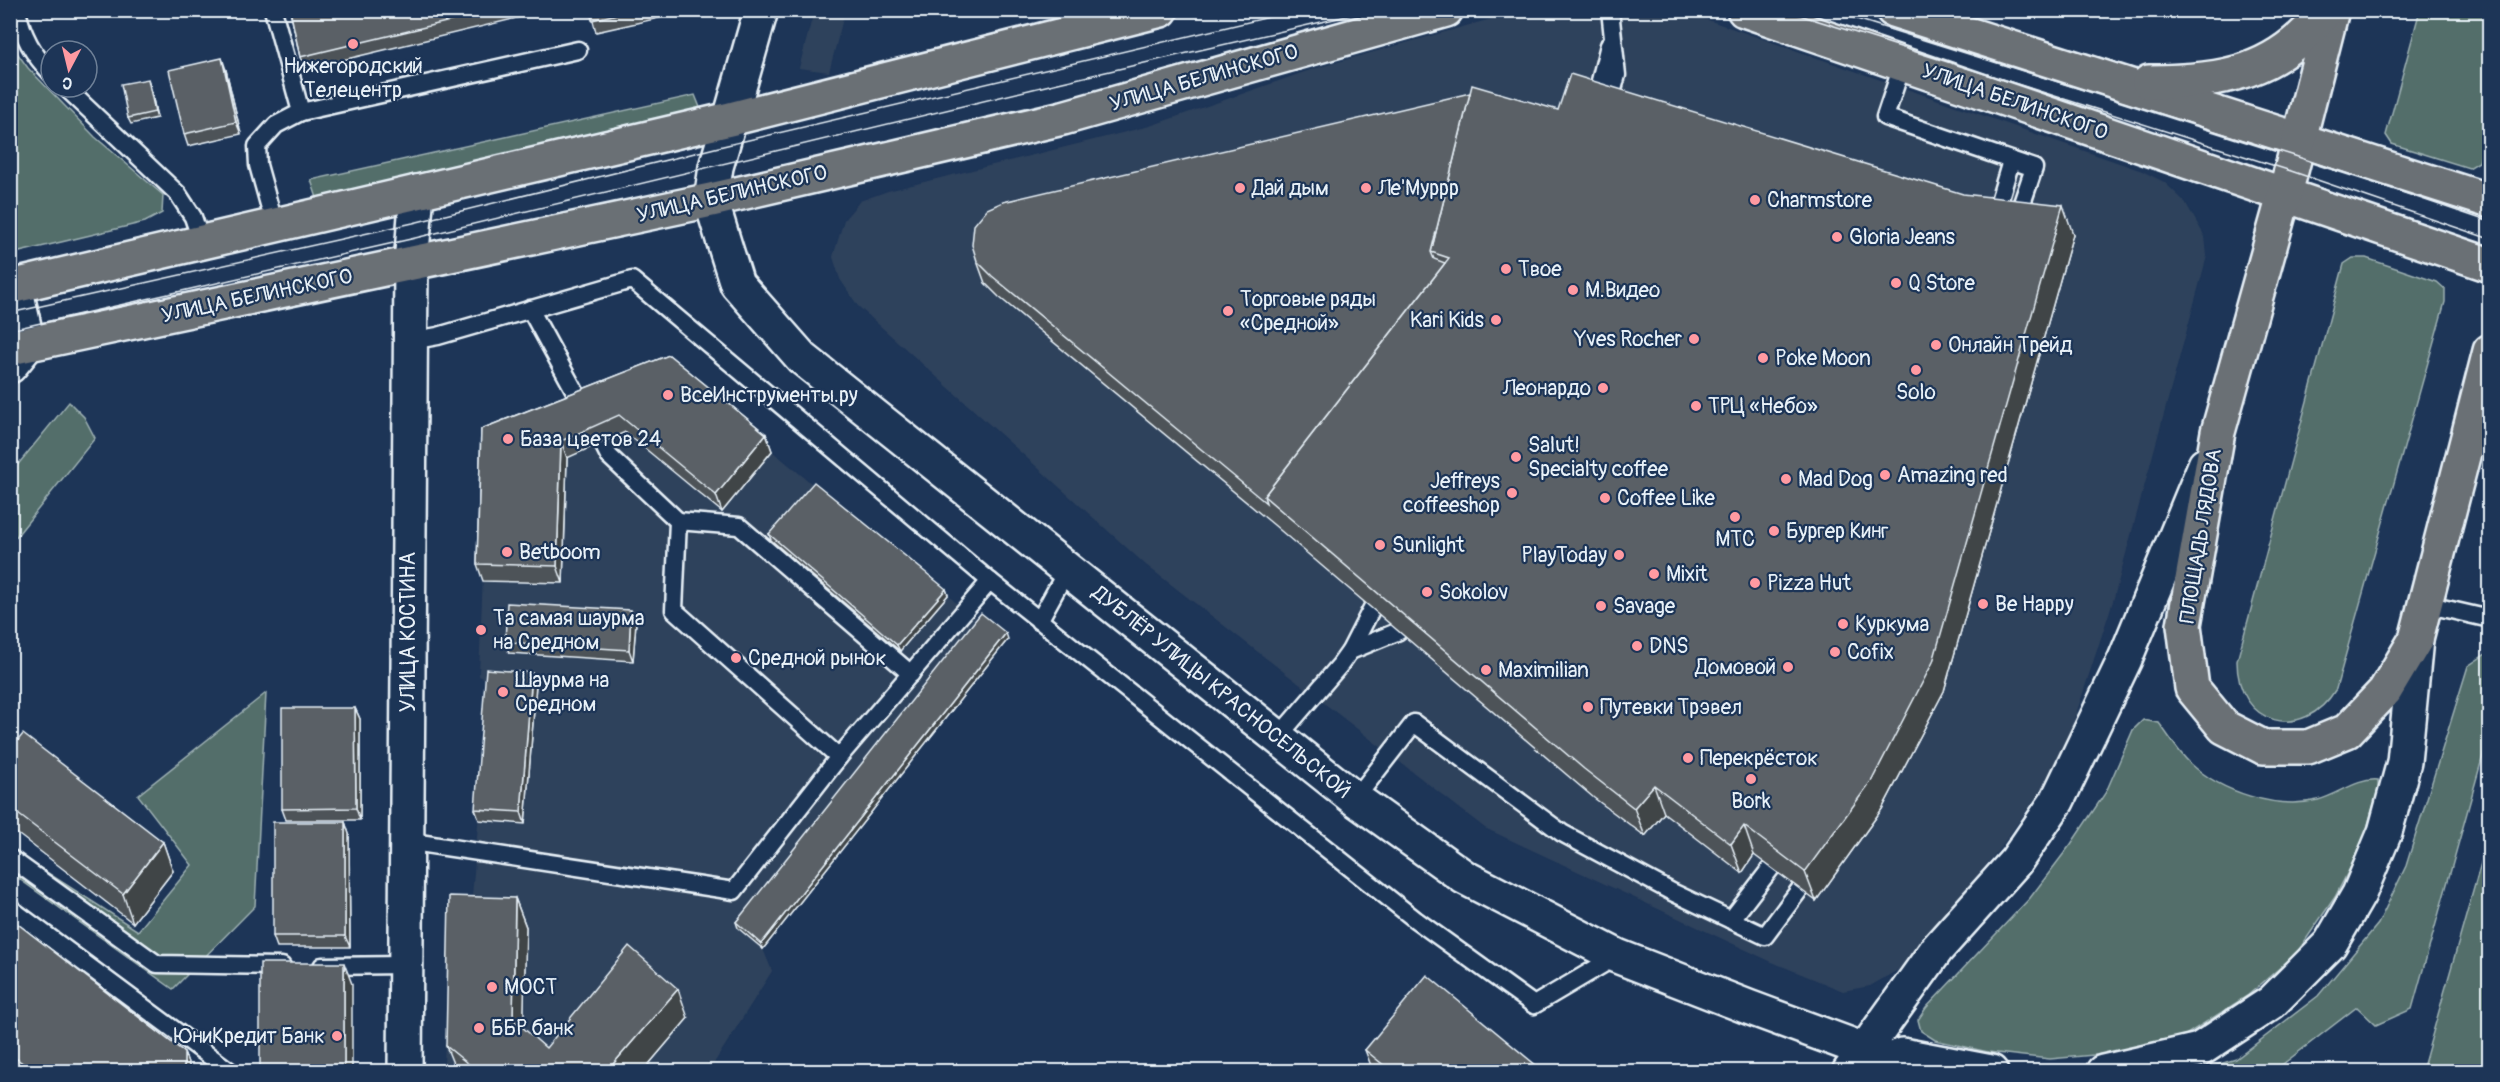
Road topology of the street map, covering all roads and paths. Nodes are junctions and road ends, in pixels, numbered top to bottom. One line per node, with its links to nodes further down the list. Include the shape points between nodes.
1 (17, 10): 12 (lane, via 22,33)
2 (273, 10): 17 (lane)
3 (761, 10): 18 (main road, ДУБЛЁР УЛИЦЫ КРАСНОСЕЛЬСКОЙ)
4 (1161, 10): 18 (main road)
5 (1446, 10): 23 (main road, УЛИЦА БЕЛИНСКОГО, via 1063,118)
6 (1610, 10): 16 (lane, via 1617,75)
7 (1744, 10): 13 (main road, УЛИЦА БЕЛИНСКОГО)
8 (1893, 10): 14 (main road)
9 (2326, 10): 14 (main road, via 2312,30 2279,55 2243,73 2216,80)
10 (2332, 10): 19 (main road, ПЛОЩАДЬ ЛЯДОВА)
11 (578, 50): 17 (lane)
12 (39, 60)
13 (1903, 63): 20 (lane, via 1886,117); 22 (main road, УЛИЦА БЕЛИНСКОГО)
14 (2117, 82): 19 (main road)
15 (78, 99): 28 (lane, via 178,194 193,217)
16 (1600, 109)
17 (301, 112): 26 (lane, via 276,125 257,146 258,165)
18 (730, 119): 21 (main road); 23 (main road, ДУБЛЁР УЛИЦЫ КРАСНОСЕЛЬСКОЙ)
19 (2300, 139): 22 (main road, ПЛОЩАДЬ ЛЯДОВА); 24 (main road)
20 (2011, 161): 25 (lane); 27 (lane, via 2034,168)
21 (417, 192): 26 (main road); 29 (main road, УЛИЦА КОСТИНА)
22 (2285, 195): 30 (main road); 37 (main road, ПЛОЩАДЬ ЛЯДОВА)
23 (711, 200): 29 (main road, УЛИЦА БЕЛИНСКОГО); 40 (main road, ДУБЛЁР УЛИЦЫ КРАСНОСЕЛЬСКОЙ, via 737,284 802,358)
24 (2490, 201)
25 (1992, 225)
26 (275, 226): 28 (main road)
27 (2014, 227)
28 (202, 243): 31 (main road)
29 (411, 264): 33 (main road, УЛИЦА КОСТИНА); 35 (main road, УЛИЦА БЕЛИНСКОГО)
30 (2490, 265)
31 (13, 286): 35 (main road)
32 (530, 309): 33 (lane); 36 (lane); 41 (lane, via 632,280)
33 (410, 341): 53 (main road, УЛИЦА КОСТИНА)
34 (2490, 351): 42 (main road, ПЛОЩАДЬ ЛЯДОВА)
35 (16, 353)
36 (584, 408)
37 (2218, 432): 47 (main road, ПЛОЩАДЬ ЛЯДОВА, via 2184,625 2192,688 2224,727 2263,747 2308,747 2348,731 2385,691); 61 (main road, via 2125,659 2057,801 2016,861 1937,949)
38 (602, 442): 39 (lane, via 609,456)
39 (678, 521): 49 (lane, via 739,526); 51 (lane, via 674,610)
40 (1067, 570): 45 (lane); 50 (main road, ДУБЛЁР УЛИЦЫ КРАСНОСЕЛЬСКОЙ)
41 (990, 581): 45 (lane); 49 (lane)
42 (2425, 604): 44 (lane); 47 (main road, ПЛОЩАДЬ ЛЯДОВА)
43 (1372, 608): 48 (lane)
44 (2490, 619)
45 (1040, 621): 59 (lane, via 1416,920 1534,1005)
46 (1399, 631): 48 (lane)
47 (2416, 639): 66 (main road, via 2404,762 2385,832 2359,894 2330,944 2272,1002 2199,1050)
48 (1350, 651): 50 (lane)
49 (911, 674): 51 (lane)
50 (1278, 737): 52 (main road, ДУБЛЁР УЛИЦЫ КРАСНОСЕЛЬСКОЙ)
51 (839, 757): 53 (lane, via 734,891)
52 (1355, 799): 58 (lane, via 1414,723 1562,833); 59 (main road, ДУБЛЁР УЛИЦЫ КРАСНОСЕЛЬСКОЙ, via 1464,877)
53 (406, 841): 60 (main road, УЛИЦА КОСТИНА)
54 (10, 858): 60 (lane, via 157,964)
55 (1771, 868): 58 (lane)
56 (1800, 889): 58 (lane, via 1765,936)
57 (10, 908): 62 (lane)
58 (1731, 920)
59 (1617, 956): 61 (main road, ДУБЛЁР УЛИЦЫ КРАСНОСЕЛЬСКОЙ, via 1748,1007)
60 (405, 965): 63 (main road, УЛИЦА КОСТИНА)
61 (1857, 1060): 64 (main road, ДУБЛЁР УЛИЦЫ КРАСНОСЕЛЬСКОЙ); 65 (main road)
62 (231, 1071)
63 (405, 1071)
64 (1924, 1071)
65 (1991, 1071)
66 (2103, 1071)

